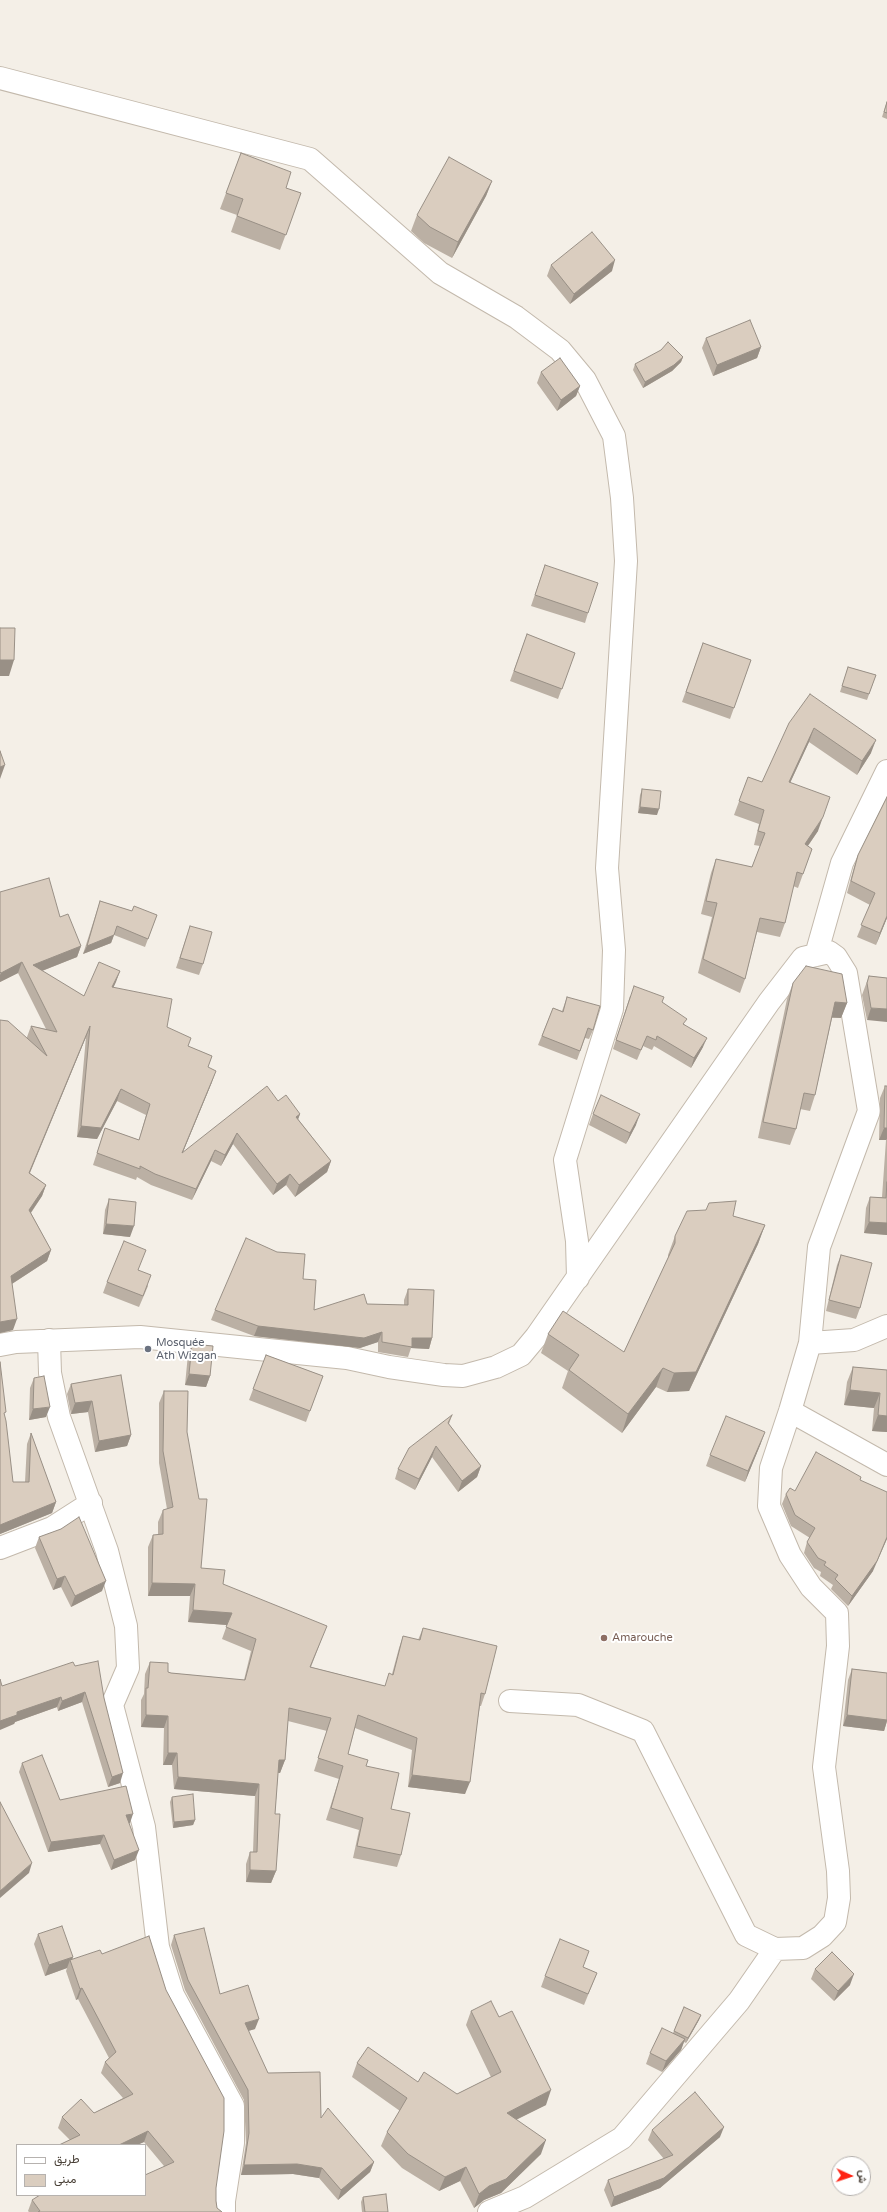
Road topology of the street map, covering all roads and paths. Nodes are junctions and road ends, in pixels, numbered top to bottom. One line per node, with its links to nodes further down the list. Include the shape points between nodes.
1 (0, 78): 4 (street, via 310,159 440,273 516,317 560,350 585,380 614,436 622,498 626,561 608,868 614,950 612,1009 565,1160 578,1241)
2 (887, 771): 3 (street, via 842,863)
3 (816, 955): 4 (street, via 803,958 768,1002); 7 (street, via 828,952 836,957 846,973 869,1111 819,1247)
4 (578, 1278): 6 (street, via 521,1355 496,1367 463,1376 389,1367 347,1358 140,1336)
5 (887, 1326): 7 (street, via 854,1340)
6 (49, 1340): 8 (street); 11 (street, via 50,1373 59,1417)
7 (810, 1343): 9 (street)
8 (0, 1345)
9 (790, 1411): 10 (street); 14 (street, via 771,1468 769,1506 790,1555 811,1587 837,1613 838,1646 824,1767 838,1871 839,1898 835,1922 822,1936 803,1948)
10 (887, 1465)
11 (91, 1503): 12 (street, via 52,1528); 15 (street, via 107,1551 126,1626 128,1668 112,1705 144,1827 158,1947 173,1995 232,2106 233,2143)
12 (0, 1548)
13 (510, 1701): 14 (street, via 578,1705 643,1731 746,1936)
14 (775, 1949): 16 (street, via 739,2001 622,2138 525,2197)
15 (224, 2212)
16 (489, 2212)

